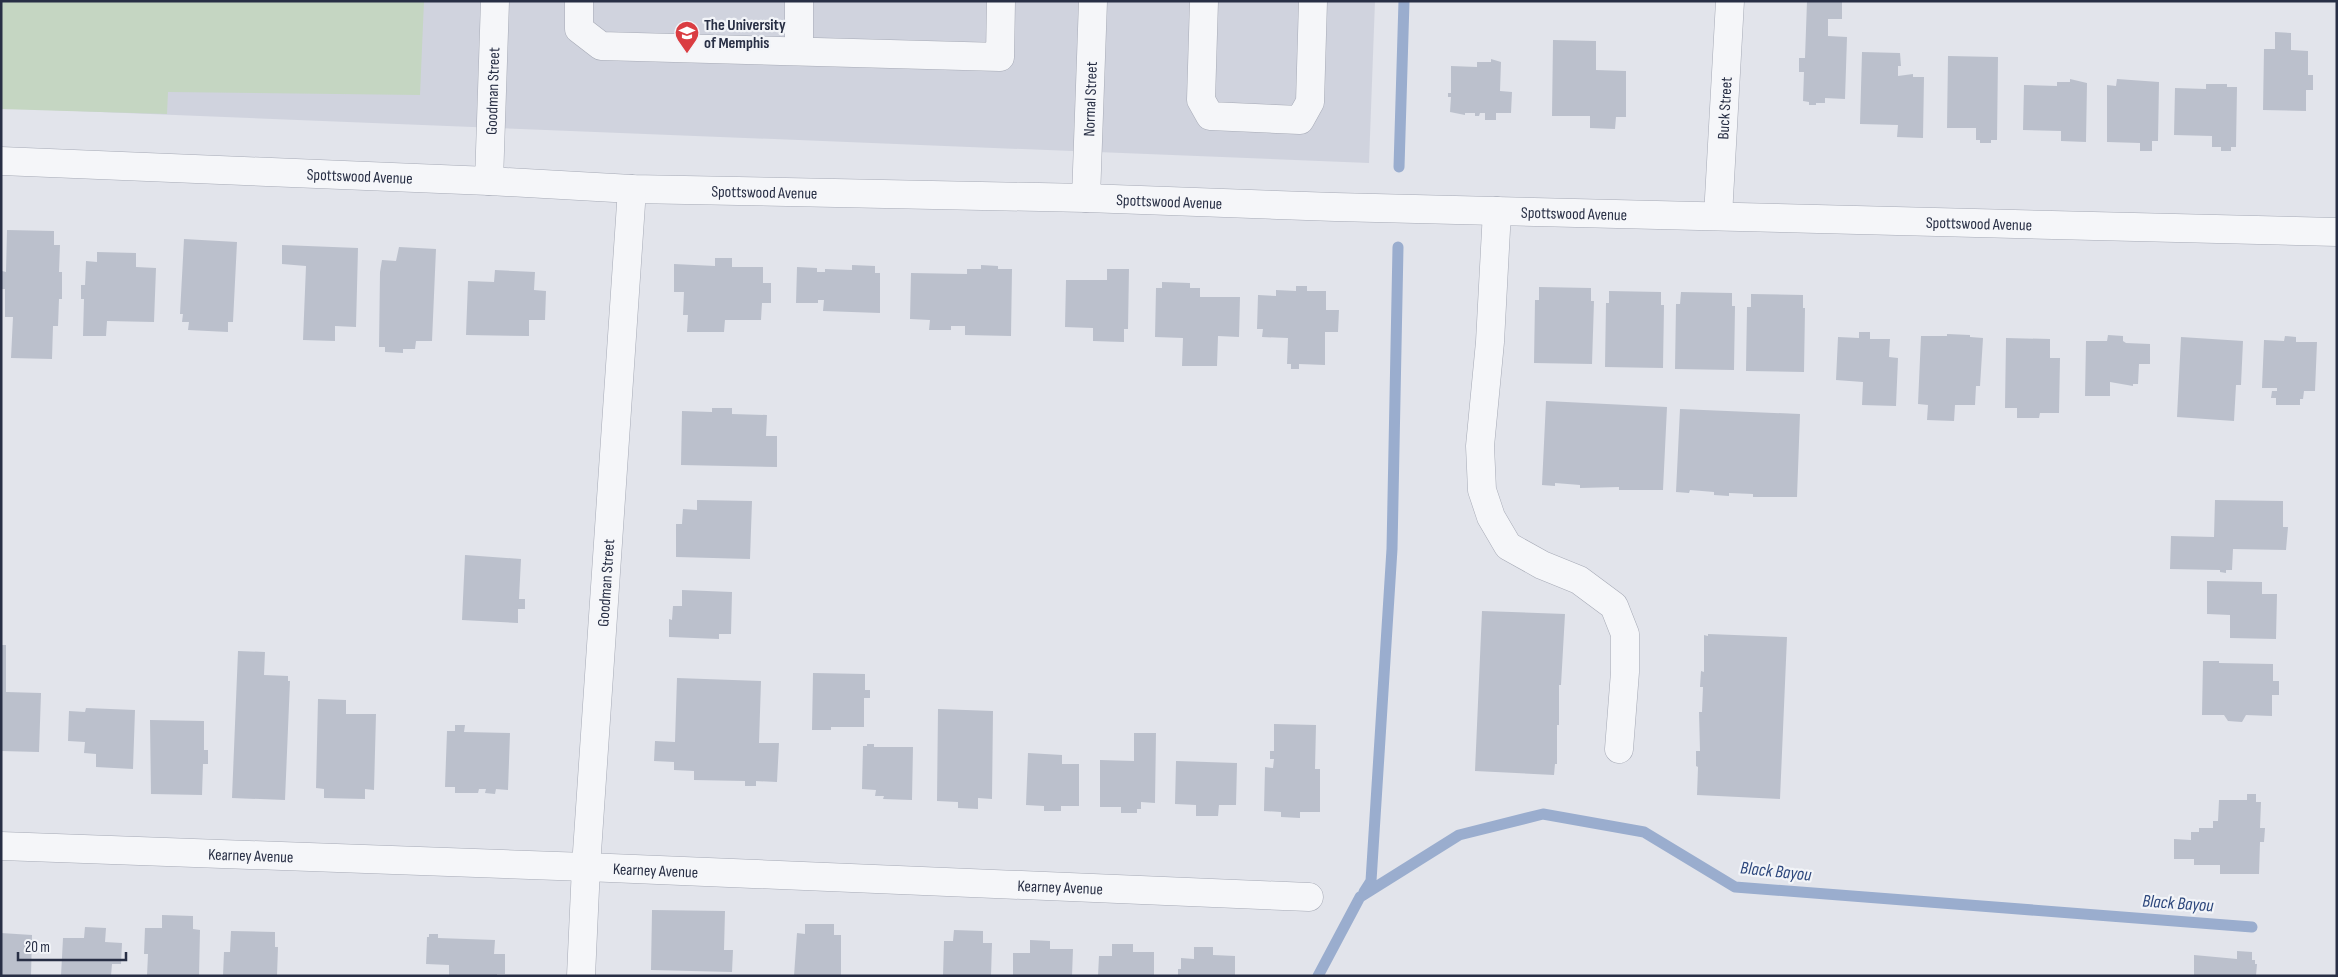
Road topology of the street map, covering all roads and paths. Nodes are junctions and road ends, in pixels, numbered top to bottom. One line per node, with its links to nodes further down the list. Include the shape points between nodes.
1 (495, 1): 11 (street, Goodman Street)
2 (579, 1): 9 (street, via 579,29 601,46)
3 (799, 1): 9 (street)
4 (1001, 1): 9 (street, via 1000,57)
5 (1093, 1): 13 (street, Normal Street)
6 (1204, 1): 7 (street, via 1201,100 1210,116 1300,120 1310,102)
7 (1313, 1)
8 (1730, 1): 15 (street, Buck Street)
9 (799, 52)
10 (1, 162): 11 (street, Spottswood Avenue)
11 (490, 180): 12 (street, Spottswood Avenue)
12 (632, 190): 13 (street, Spottswood Avenue); 19 (street, Goodman Street)
13 (1086, 198): 14 (street, Spottswood Avenue)
14 (1497, 211): 15 (street, Spottswood Avenue); 17 (street, via 1480,446 1482,490 1490,517 1508,546 1542,566 1579,580 1614,606 1625,634)
15 (1718, 216): 16 (street, Spottswood Avenue)
16 (2337, 232)
17 (1619, 749)
18 (1, 846): 19 (street, Kearney Avenue)
19 (586, 867): 20 (street, Kearney Avenue); 21 (street, Goodman Street)
20 (1309, 897)
21 (581, 976)

